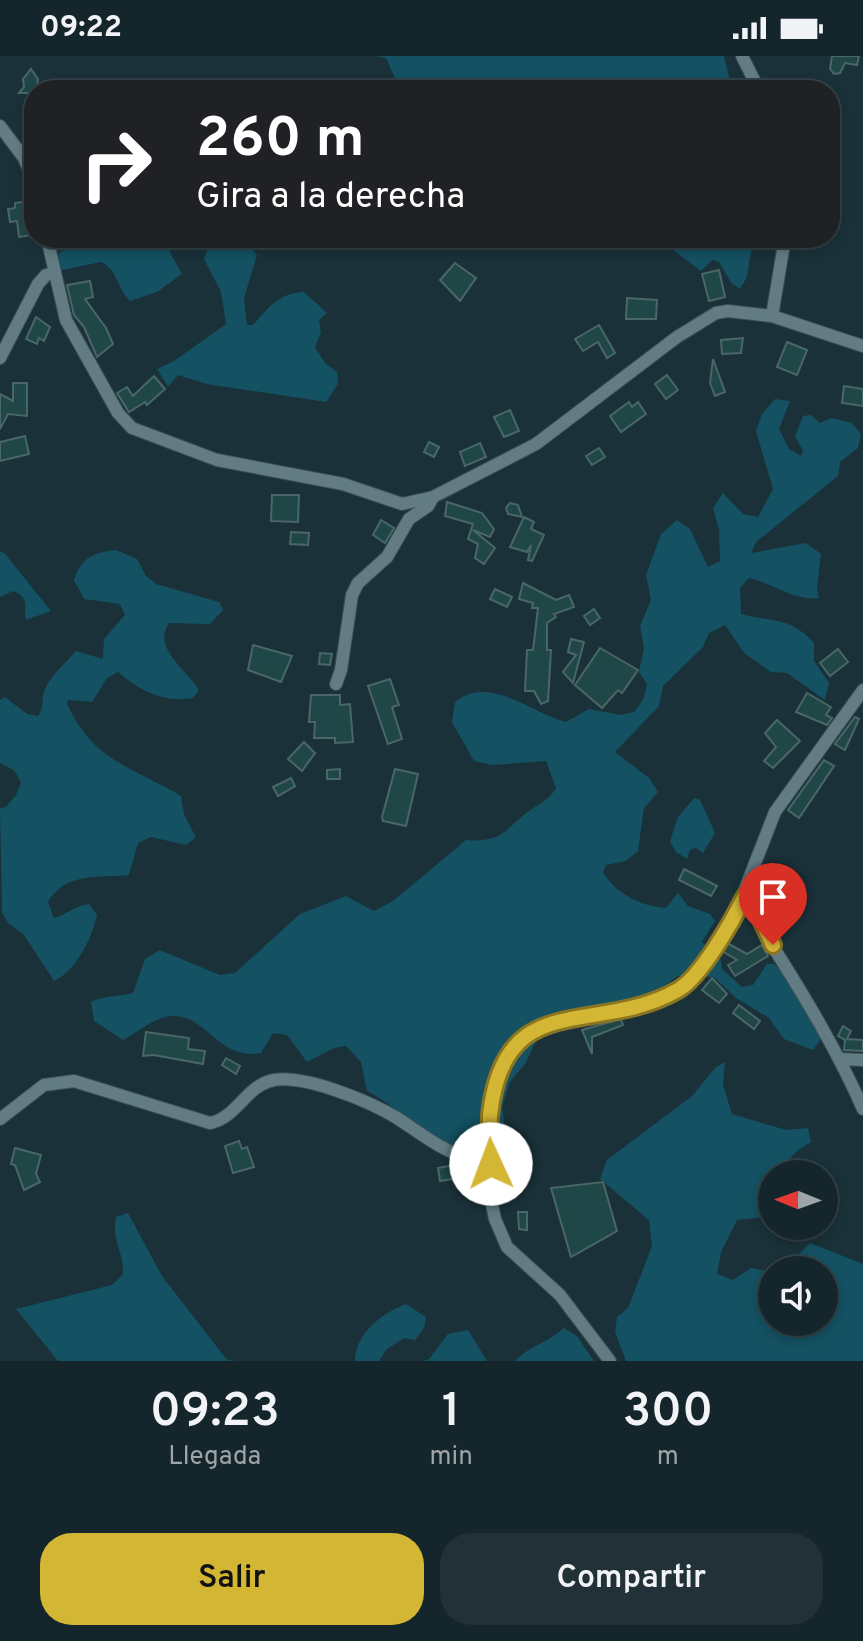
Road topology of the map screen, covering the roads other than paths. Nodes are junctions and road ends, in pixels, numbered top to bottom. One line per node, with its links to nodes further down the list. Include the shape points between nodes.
1 (742, 56): 2 (street)
2 (754, 80)
3 (0, 126): 4 (street)
4 (24, 158)
5 (49, 248): 7 (street)
6 (783, 248): 8 (street)
7 (54, 273): 10 (street, via 38,284); 11 (street, via 73,336 132,428 217,460 343,484 388,501 402,504)
8 (772, 316): 9 (street); 11 (street, via 728,311 702,320 536,444)
9 (863, 346)
10 (0, 358)
11 (433, 497): 12 (street, via 409,519 387,557 358,583)
12 (336, 684)
13 (863, 690): 14 (street, via 775,812)
14 (745, 896): 15 (street); 19 (street, via 725,933 679,990 635,1007 555,1021 518,1041 506,1056 495,1087)
15 (841, 1059): 16 (street); 17 (street)
16 (863, 1060)
17 (863, 1109)
18 (0, 1119): 19 (street, via 44,1085 74,1081 210,1123 226,1116 258,1085 291,1080 320,1085 393,1116 449,1153 466,1157 482,1147)
19 (490, 1128): 20 (street, via 491,1200 507,1247 560,1295)
20 (610, 1361)

